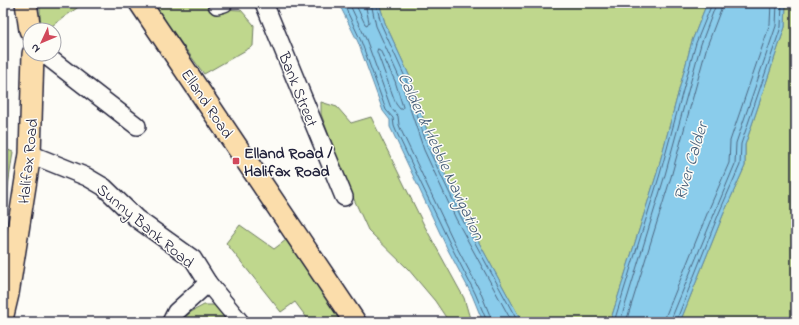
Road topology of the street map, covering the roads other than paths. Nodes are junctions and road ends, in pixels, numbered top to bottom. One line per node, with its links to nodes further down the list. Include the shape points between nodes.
1 (26, 3): 5 (main road)
2 (33, 3): 6 (main road)
3 (140, 3): 16 (main road, Elland Road)
4 (264, 3): 11 (street, Bank Street)
5 (29, 22)
6 (34, 22)
7 (33, 62): 10 (main road, Halifax Road)
8 (54, 62): 9 (street)
9 (137, 126)
10 (30, 154): 12 (street, Sunny Bank Road, via 104,188 137,219 193,260); 13 (main road, Halifax Road)
11 (344, 197)
12 (208, 283): 14 (street, via 176,312); 15 (street, Sunny Bank Road)
13 (3, 315)
14 (171, 322)
15 (240, 322)
16 (355, 322)

